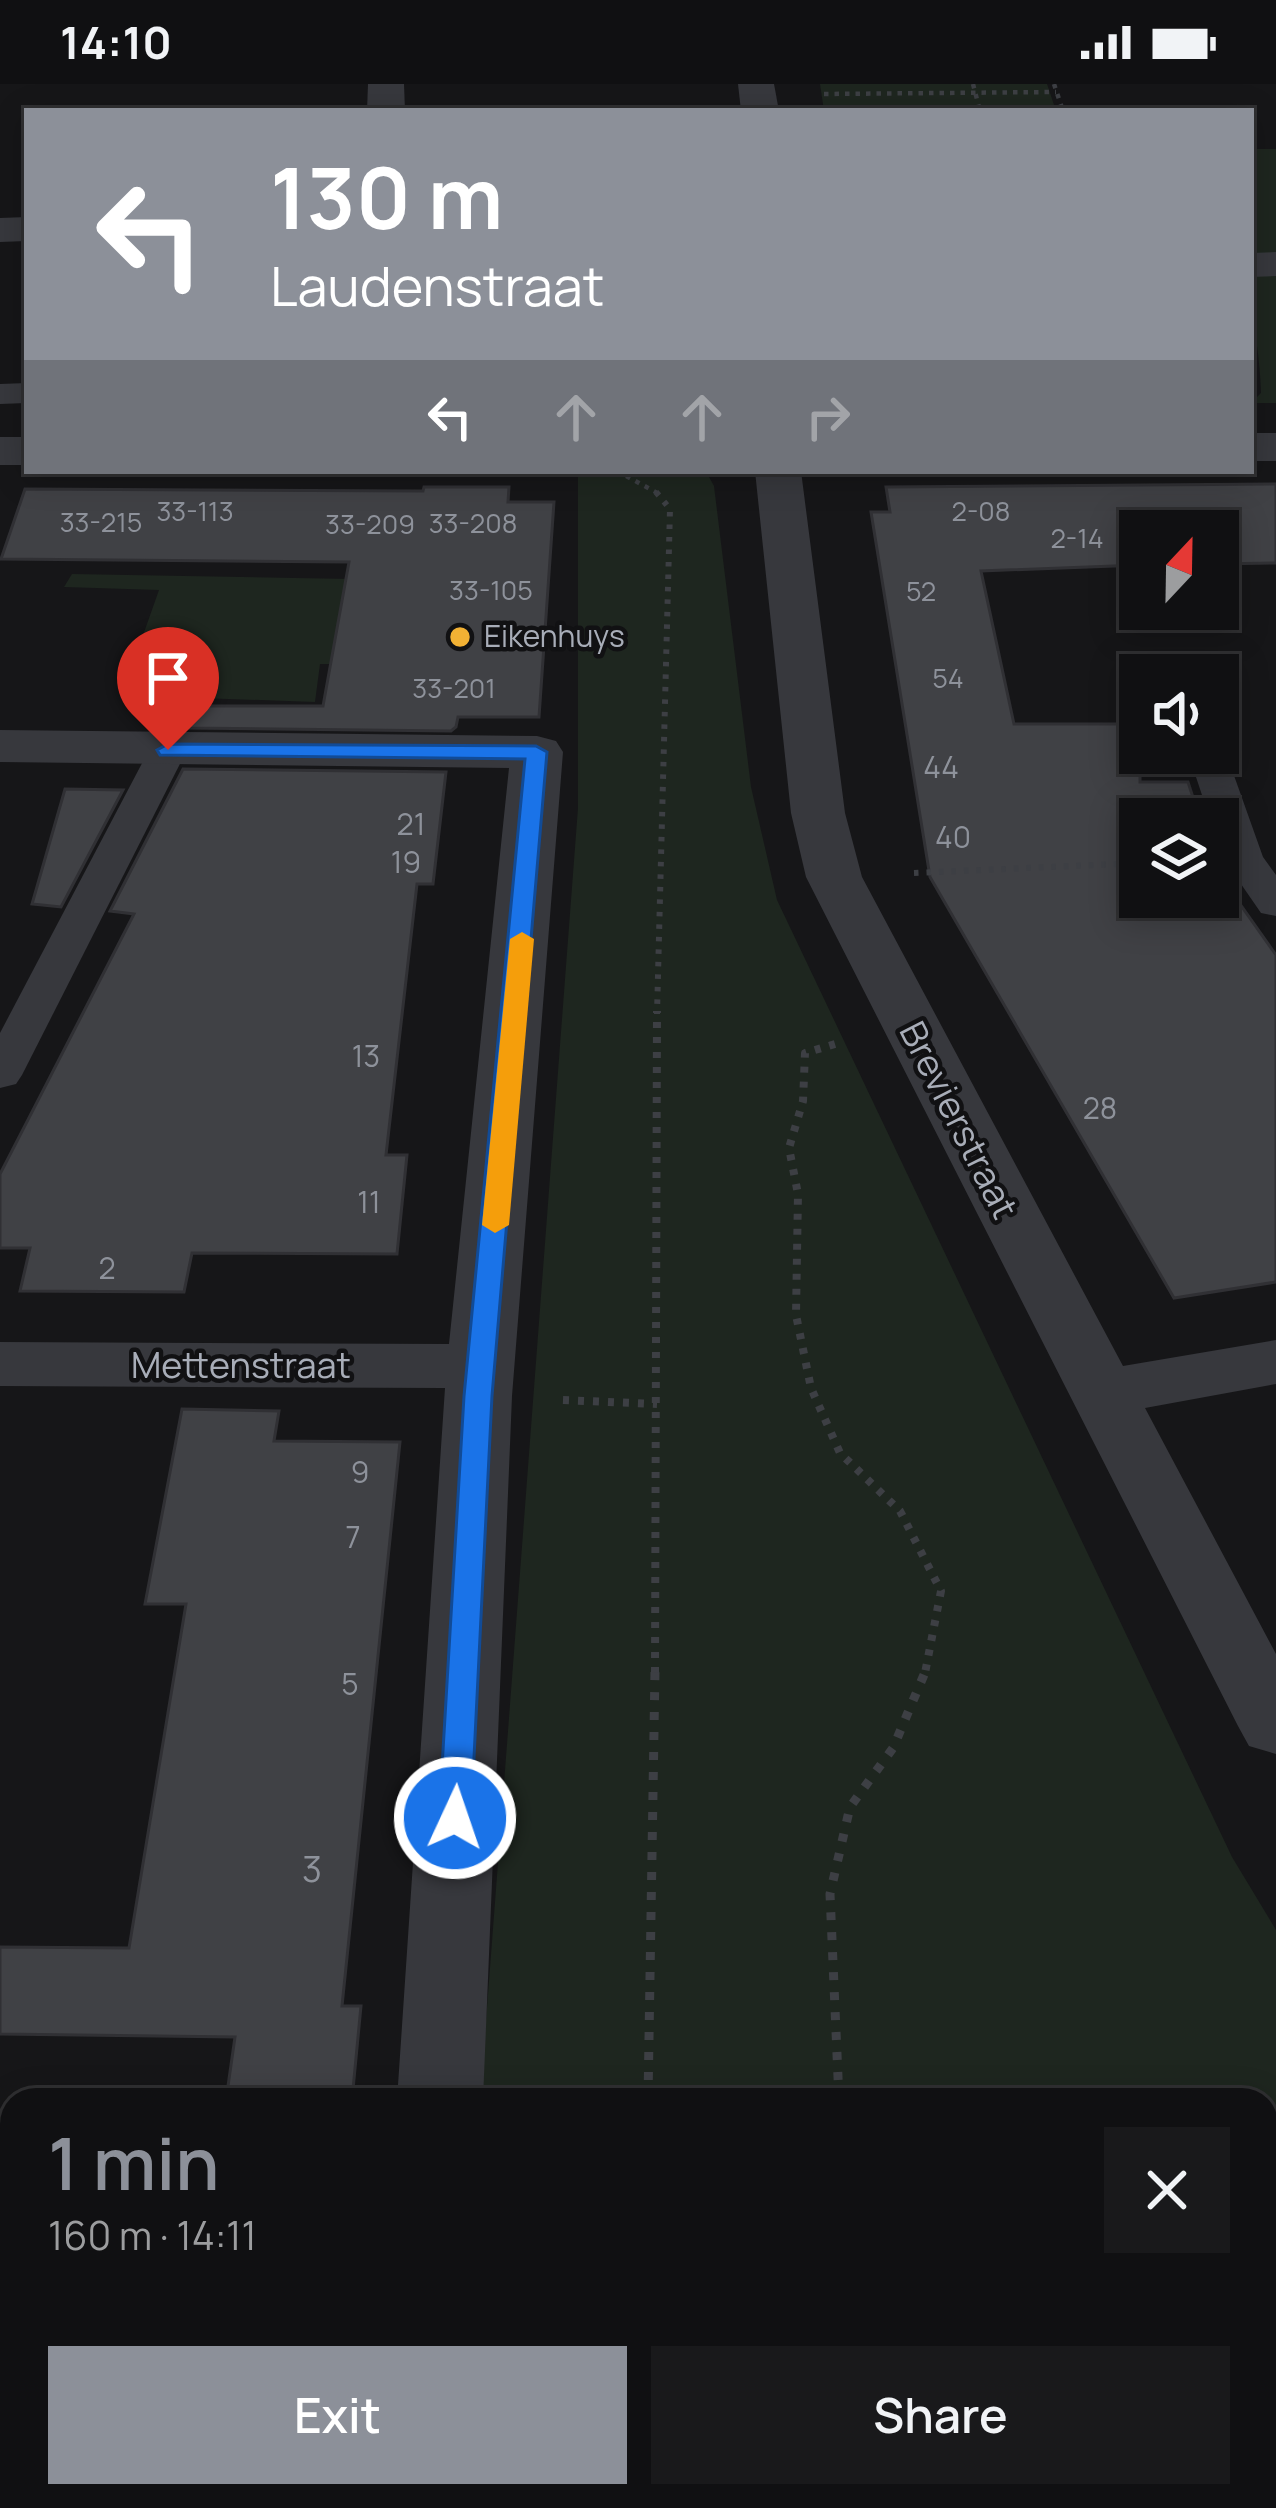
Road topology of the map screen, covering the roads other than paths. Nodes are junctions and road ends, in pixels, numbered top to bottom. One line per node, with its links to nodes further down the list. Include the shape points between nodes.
1 (778, 474): 10 (street, Brevierstraat, via 818,813 834,877)
2 (0, 746): 3 (street)
3 (168, 750): 6 (lane); 9 (street, via 536,752)
4 (1214, 774): 5 (lane, via 1243,859)
5 (1276, 904)
6 (0, 1075)
7 (1276, 1362): 10 (street)
8 (0, 1364): 9 (street, Mettenstraat)
9 (480, 1381): 12 (street)
10 (1099, 1393): 11 (street, Brevierstraat)
11 (1276, 1726)
12 (441, 2088)

